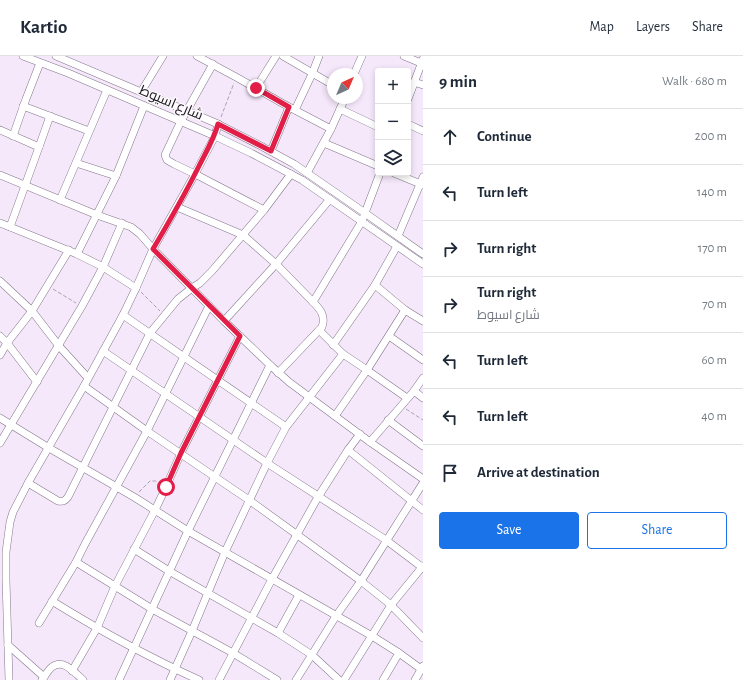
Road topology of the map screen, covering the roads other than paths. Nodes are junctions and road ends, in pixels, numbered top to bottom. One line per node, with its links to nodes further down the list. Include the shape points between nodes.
1 (23, 56): 12 (street, شارع اسيوط)
2 (56, 56): 10 (street, شارع اسيوط)
3 (163, 56): 22 (street)
4 (197, 56): 13 (street)
5 (276, 56): 19 (street)
6 (283, 56): 15 (street)
7 (319, 56): 15 (street)
8 (362, 56): 14 (street)
9 (404, 56): 11 (street)
10 (74, 59): 22 (street, شارع اسيوط)
11 (422, 61): 17 (street)
12 (40, 63): 20 (street, شارع اسيوط); 24 (street)
13 (213, 64): 19 (street); 28 (street)
14 (357, 68)
15 (312, 74): 16 (street); 26 (street)
16 (327, 82)
17 (414, 82): 18 (street); 21 (street)
18 (423, 85)
19 (256, 88): 26 (street)
20 (107, 90): 25 (street, شارع اسيوط); 36 (street)
21 (411, 90)
22 (141, 92): 28 (street, شارع اسيوط)
23 (342, 104): 27 (street)
24 (24, 106): 29 (street); 38 (street)
25 (144, 106): 30 (street, شارع اسيوط); 49 (street)
26 (292, 108): 34 (street); 42 (street)
27 (340, 109): 33 (street); 34 (street)
28 (187, 110): 30 (street); 31 (street, شارع اسيوط)
29 (50, 116): 36 (street); 41 (street)
30 (181, 122): 39 (street, شارع اسيوط); 46 (street, via 165,157)
31 (218, 124): 39 (street); 42 (street, شارع اسيوط)
32 (411, 125): 37 (street)
33 (375, 126)
34 (331, 129): 40 (street)
35 (0, 130): 38 (street)
36 (89, 131): 43 (street)
37 (423, 131)
38 (13, 136): 41 (street)
39 (215, 136): 46 (street); 47 (street, شارع اسيوط)
40 (324, 143): 44 (street); 45 (street)
41 (39, 147): 53 (street)
42 (271, 151): 45 (street, شارع اسيوط)
43 (76, 163): 49 (street); 55 (street)
44 (375, 165)
45 (307, 173): 58 (street, شارع اسيوط)
46 (195, 174): 56 (street); 57 (street)
47 (291, 174): 54 (street, شارع اسيوط); 57 (street)
48 (0, 175): 53 (street)
49 (116, 176): 59 (street)
50 (379, 176): 58 (street)
51 (403, 176): 52 (street)
52 (422, 182): 65 (street)
53 (25, 186): 55 (street); 63 (street)
54 (330, 199): 60 (street, شارع اسيوط); 71 (street)
55 (60, 200): 59 (street)
56 (177, 207): 64 (street); 67 (street)
57 (264, 210): 64 (street)
58 (365, 213): 60 (street); 65 (street, شارع اسيوط)
59 (97, 215): 62 (street); 69 (street)
60 (362, 222): 66 (street, شارع اسيوط); 78 (street)
61 (0, 223): 63 (street)
62 (122, 223): 67 (street, via 136,230); 73 (street)
63 (10, 227): 68 (street)
64 (244, 235): 71 (street); 77 (street, via 203,281)
65 (398, 236): 70 (street, شارع اسيوط)
66 (397, 246): 72 (street, شارع اسيوط); 75 (street)
67 (153, 249): 76 (street); 77 (street)
68 (69, 250): 69 (street); 81 (street)
69 (77, 254): 73 (street)
70 (423, 254)
71 (276, 264): 78 (street); 83 (street)
72 (423, 264)
73 (103, 267): 76 (street); 92 (street)
74 (0, 281): 81 (street)
75 (375, 285): 80 (street); 91 (street)
76 (136, 288): 82 (street)
77 (192, 288): 79 (street); 86 (street, via 178,299)
78 (313, 302): 85 (street, via 324,318)
79 (209, 306): 83 (street); 96 (street)
80 (405, 310): 84 (street); 89 (street)
81 (32, 311): 90 (street); 92 (street)
82 (123, 315): 86 (street); 93 (street)
83 (224, 321): 88 (street)
84 (423, 321)
85 (319, 330): 91 (street); 101 (street)
86 (150, 333): 96 (street); 100 (street)
87 (0, 336): 90 (street)
88 (240, 336): 98 (street); 104 (street)
89 (389, 336): 97 (street); 99 (street)
90 (7, 343): 95 (street); 105 (street)
91 (333, 345): 94 (street)
92 (59, 346): 102 (street); 105 (street)
93 (103, 351): 100 (street); 102 (street)
94 (343, 354): 99 (street); 109 (street)
95 (0, 355)
96 (183, 357): 104 (street); 108 (street)
97 (423, 360)
98 (270, 365): 101 (street); 112 (street)
99 (367, 370): 110 (street); 114 (street)
100 (131, 371): 108 (street); 113 (street)
101 (278, 373): 109 (street)
102 (88, 378): 106 (street)
103 (423, 378): 107 (street)
104 (218, 380): 112 (street); 115 (street)
105 (37, 382): 118 (street)
106 (84, 386): 113 (street); 126 (street)
107 (414, 391): 110 (street); 111 (street)
108 (166, 394): 115 (street); 120 (street)
109 (309, 397): 114 (street); 119 (street)
110 (407, 398): 117 (street)
111 (423, 398)
112 (251, 403): 119 (street); 122 (street)
113 (114, 407): 120 (street); 130 (street)
114 (336, 416): 121 (street)
115 (199, 417): 122 (street); 128 (street)
116 (0, 418): 118 (street)
117 (388, 420): 123 (street); 125 (street)
118 (11, 424): 124 (street); 126 (street)
119 (286, 427): 129 (street)
120 (147, 431): 128 (street); 135 (street)
121 (360, 434): 123 (street); 127 (street)
122 (233, 440): 129 (street); 131 (street)
123 (370, 442): 132 (street)
124 (0, 444)
125 (423, 446)
126 (49, 448): 130 (street); 134 (street)
127 (348, 450): 136 (street); 138 (street)
128 (181, 453): 131 (street); 139 (street)
129 (266, 463): 136 (street); 137 (street)
130 (83, 468): 134 (street, via 66,500 58,500); 135 (street)
131 (215, 477): 137 (street); 141 (street)
132 (423, 479)
133 (423, 483): 138 (street)
134 (28, 484): 149 (street, via 10,522)
135 (117, 487): 139 (street); 146 (street)
136 (318, 497): 142 (street); 143 (street)
137 (249, 500): 142 (street); 145 (street)
138 (412, 501): 140 (street); 143 (street)
139 (155, 510): 141 (street); 144 (street)
140 (423, 510)
141 (188, 531): 145 (street); 148 (street)
142 (297, 535): 150 (street); 151 (street)
143 (386, 540): 147 (street); 151 (street)
144 (134, 549): 148 (street); 152 (street)
145 (225, 552): 150 (street); 153 (street)
146 (76, 562): 152 (street); 155 (street)
147 (423, 567): 156 (street)
148 (169, 571): 153 (street); 157 (street)
149 (3, 578): 161 (street)
150 (272, 579): 154 (street); 159 (street)
151 (361, 581): 156 (street); 158 (street)
152 (115, 586): 157 (street); 162 (street)
153 (207, 593): 159 (street); 163 (street)
154 (299, 595): 158 (street); 164 (street)
155 (52, 601): 160 (street); 162 (street)
156 (392, 605): 165 (street); 166 (street)
157 (152, 609): 163 (street); 168 (street)
158 (336, 616): 165 (street); 171 (street)
159 (252, 618): 164 (street); 169 (street)
160 (39, 623)
161 (3, 624): 167 (street)
162 (97, 628): 168 (street); 174 (street)
163 (192, 631): 169 (street); 173 (street)
164 (278, 633): 171 (street)
165 (372, 636): 170 (street); 185 (street)
166 (423, 638)
167 (8, 645): 175 (street); 176 (street)
168 (133, 648): 173 (street); 178 (street)
169 (233, 653): 181 (street); 182 (street)
170 (399, 653): 172 (street); 186 (street)
171 (312, 655): 183 (street); 184 (street)
172 (422, 667): 187 (street)
173 (175, 669): 179 (street); 180 (street)
174 (72, 671): 175 (street, via 63,664 58,664 50,668); 177 (street)
175 (43, 679)
176 (9, 680)
177 (83, 680)
178 (119, 680)
179 (170, 680)
180 (199, 680)
181 (219, 680)
182 (277, 680)
183 (296, 680)
184 (339, 680)
185 (344, 680)
186 (383, 680)
187 (415, 680)

